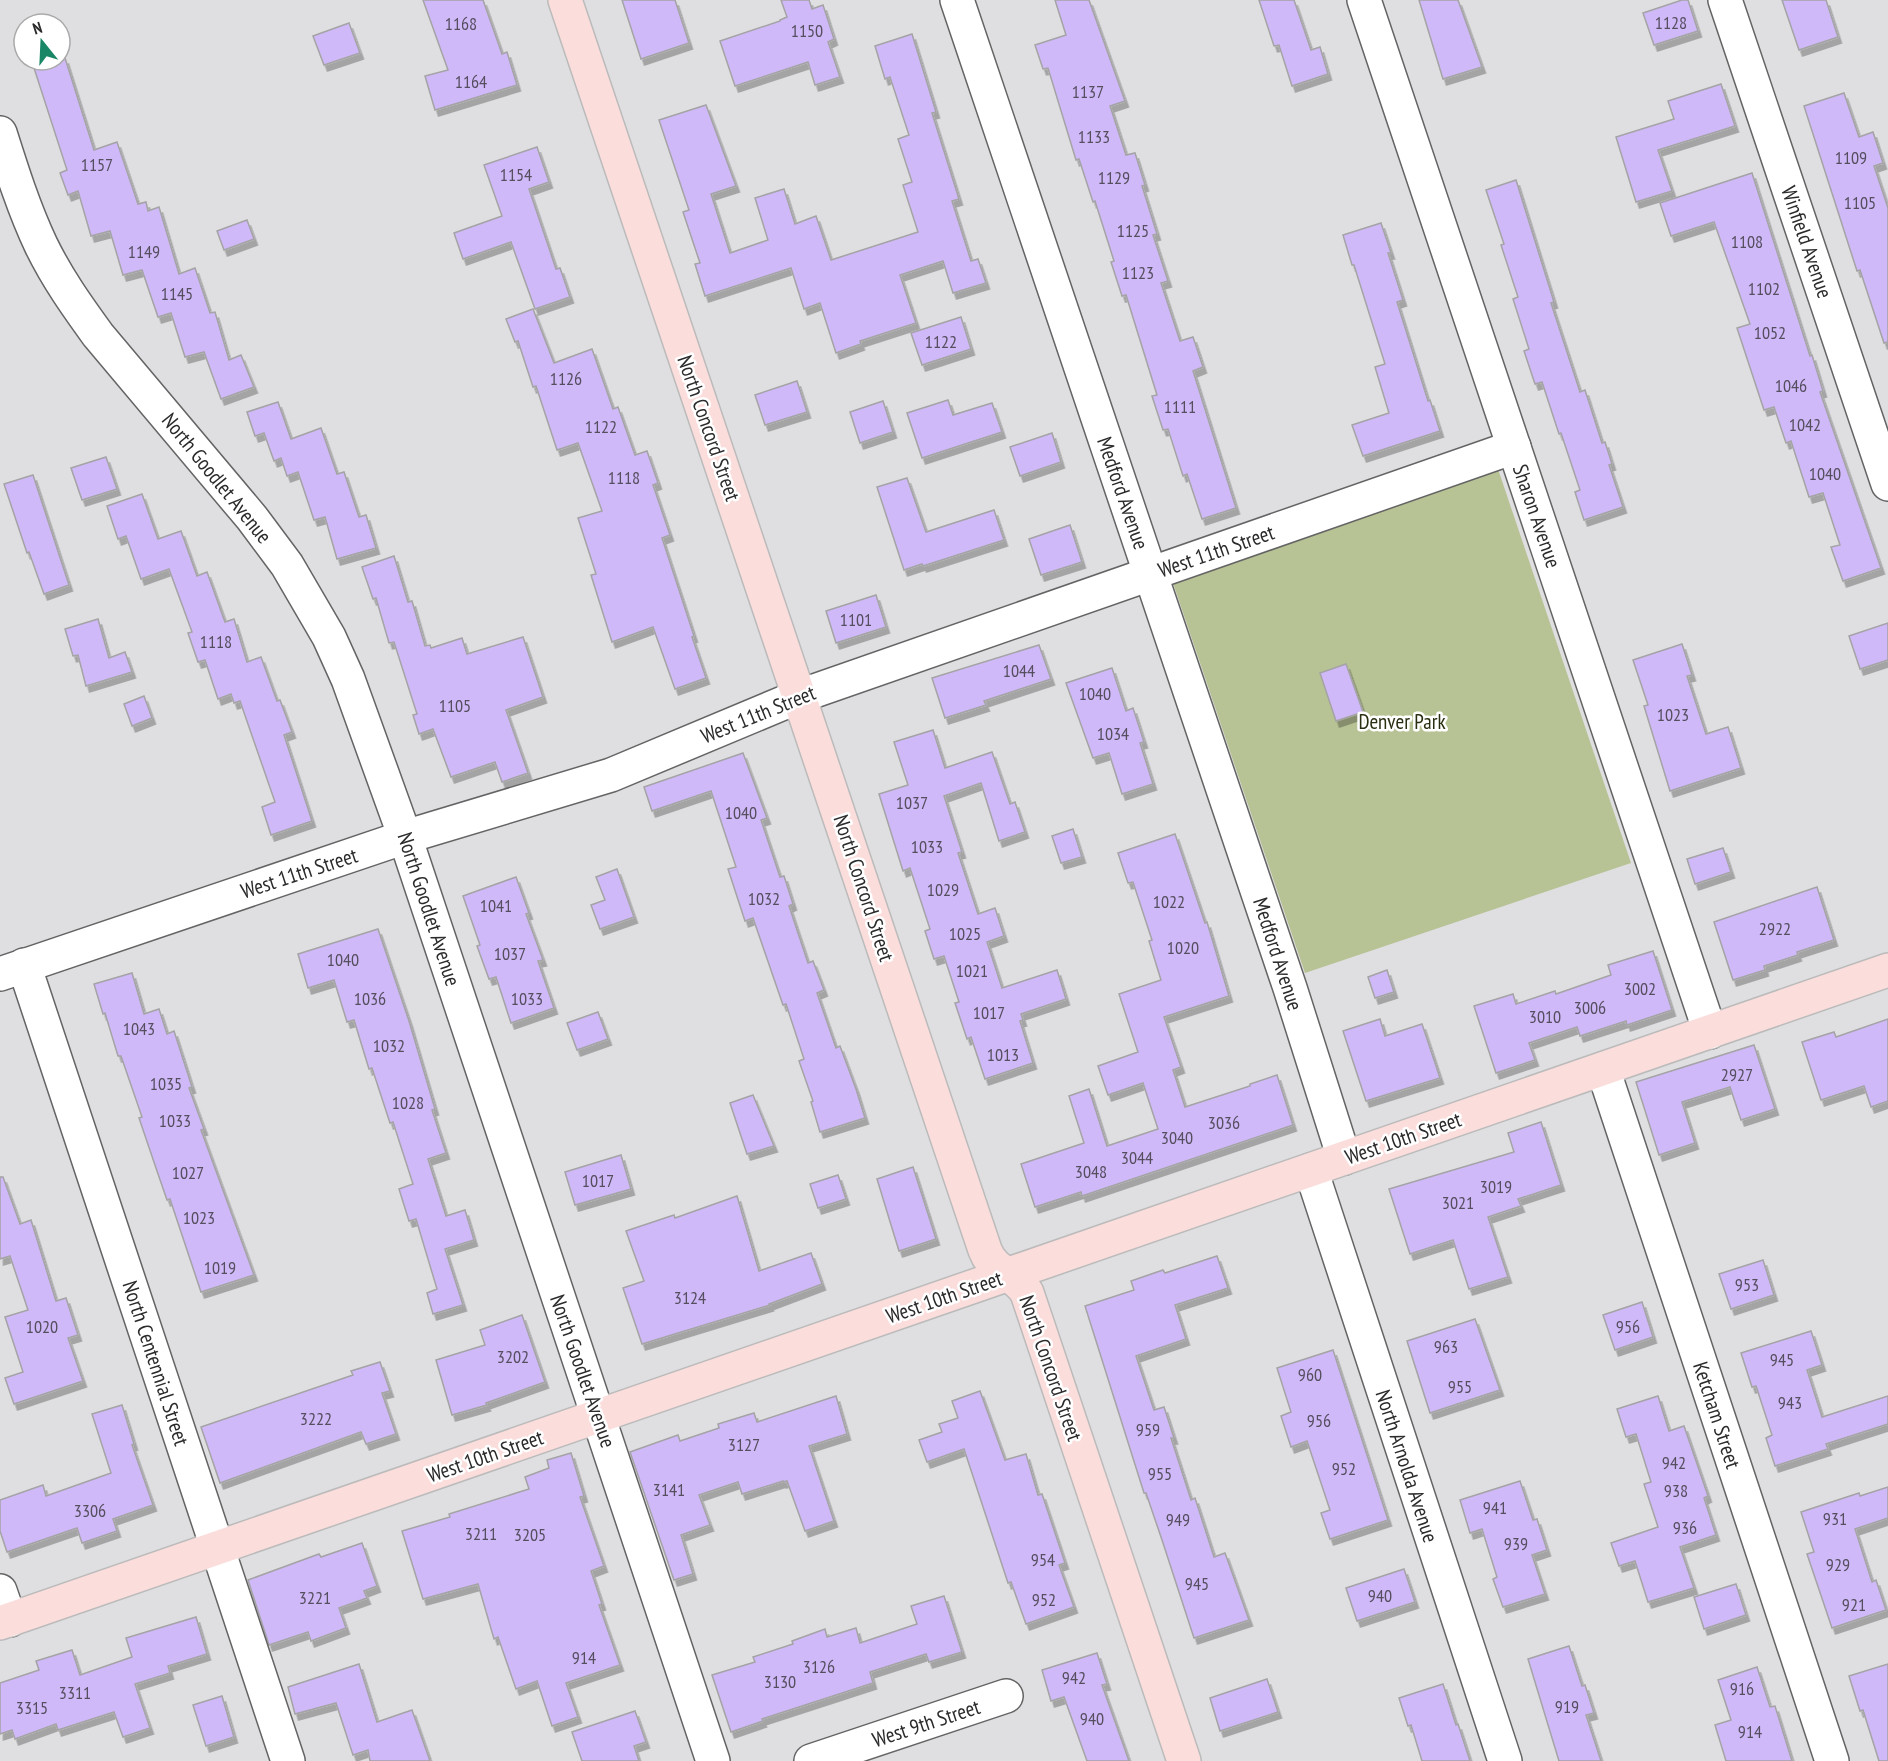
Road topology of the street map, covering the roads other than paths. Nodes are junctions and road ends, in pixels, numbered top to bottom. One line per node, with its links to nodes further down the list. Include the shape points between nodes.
1 (565, 0): 9 (main road, North Concord Street)
2 (957, 0): 8 (street, Medford Avenue)
3 (1364, 0): 6 (street, Sharon Avenue)
4 (1725, 0): 7 (street, Winfield Avenue)
5 (0, 133): 10 (street, North Goodlet Avenue, via 42,246 77,307 260,528 312,606 348,679)
6 (1514, 447): 8 (street, West 11th Street); 13 (street, Sharon Avenue)
7 (1888, 484)
8 (1150, 574): 9 (street, West 11th Street); 15 (street, Medford Avenue)
9 (800, 696): 10 (street, West 11th Street, via 611,775); 17 (main road, North Concord Street, via 985,1250 995,1267)
10 (405, 837): 11 (street, West 11th Street); 18 (street, North Goodlet Avenue)
11 (12, 969): 19 (street, North Centennial Street)
12 (1888, 970): 13 (main road, West 10th Street)
13 (1710, 1032): 14 (main road, West 10th Street)
14 (1603, 1069): 15 (main road, West 10th Street); 27 (street, Ketcham Street)
15 (1344, 1158): 16 (main road, West 10th Street)
16 (1311, 1170): 17 (main road, West 10th Street); 26 (street, North Arnolda Avenue)
17 (1008, 1275): 18 (main road, West 10th Street); 25 (main road, North Concord Street, via 1027,1293)
18 (598, 1416): 19 (main road, West 10th Street); 23 (street, North Goodlet Avenue)
19 (218, 1548): 20 (main road, West 10th Street); 22 (street, North Centennial Street)
20 (3, 1611)
21 (1006, 1696): 24 (street, West 9th Street)
22 (288, 1761)
23 (713, 1761)
24 (812, 1761)
25 (1184, 1761)
26 (1505, 1761)
27 (1832, 1761)

